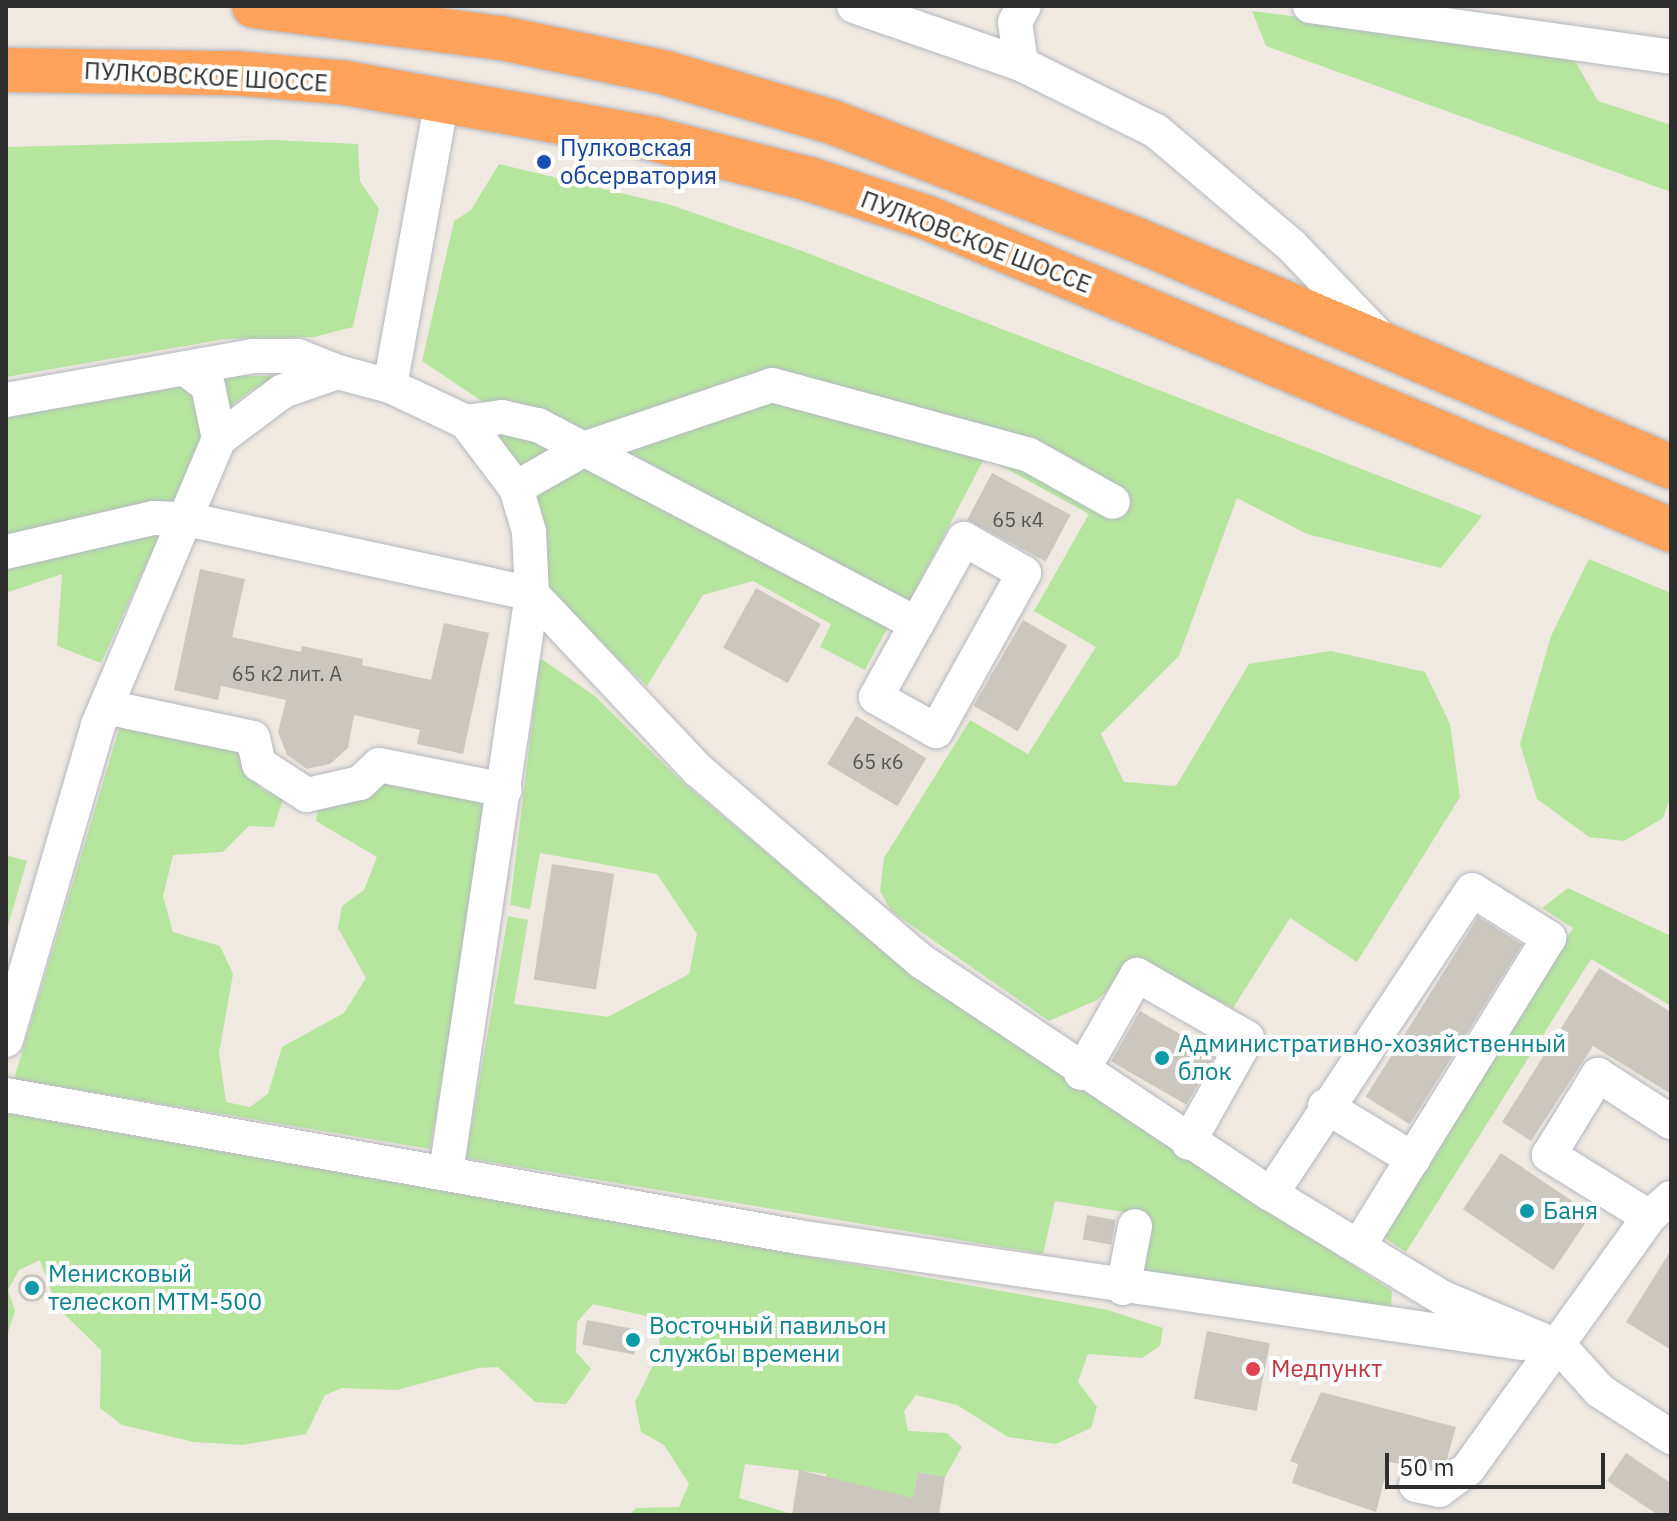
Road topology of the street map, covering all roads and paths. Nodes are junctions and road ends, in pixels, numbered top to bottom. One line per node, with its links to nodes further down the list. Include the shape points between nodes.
1 (254, 6): 9 (highway, via 502,38 666,73 832,122)
2 (854, 6): 6 (street)
3 (1024, 6): 6 (street, via 1015,22)
4 (1310, 6): 5 (street)
5 (1671, 57)
6 (1021, 64): 9 (street, via 1156,131 1291,245)
7 (6, 70): 8 (highway, ПУЛКОВСКОЕ ШОССЕ, via 234,73)
8 (442, 100): 12 (street); 21 (highway, ПУЛКОВСКОЕ ШОССЕ, via 653,139 928,218)
9 (1385, 343): 17 (highway)
10 (187, 370): 11 (street, via 253,356 298,356); 13 (street); 15 (street, via 208,386)
11 (338, 372): 12 (street); 15 (street, via 272,397)
12 (390, 386): 14 (street)
13 (6, 400)
14 (466, 422): 16 (street, via 502,417 538,425); 18 (street)
15 (219, 439): 20 (street)
16 (586, 448): 18 (street); 19 (street, via 772,385 1029,455); 24 (street)
17 (1671, 467)
18 (516, 488): 23 (street, via 529,531)
19 (1113, 502)
20 (186, 519): 22 (street, via 153,518); 23 (street); 25 (street)
21 (1671, 530)
22 (6, 552)
23 (532, 594): 26 (street); 28 (street, via 698,770 921,961)
24 (917, 624): 24 (street, via 964,539 1024,573 936,731 876,697)
25 (106, 707): 26 (street, via 253,738 259,764 307,795 360,783 379,765); 27 (street)
26 (505, 790): 34 (street)
27 (6, 1040)
28 (1081, 1073): 32 (street); 32 (street, via 1137,975 1247,1038)
29 (6, 1095): 34 (street)
30 (1325, 1106): 33 (street); 33 (street, via 1472,890 1549,938); 35 (street)
31 (1671, 1122): 36 (street, via 1598,1075 1549,1155)
32 (1188, 1143): 35 (street)
33 (1413, 1159): 38 (street)
34 (446, 1172): 39 (street)
35 (1271, 1194): 38 (street)
36 (1660, 1208): 42 (street)
37 (1135, 1226): 39 (street)
38 (1358, 1247): 40 (street)
39 (1123, 1288): 41 (street)
40 (1443, 1298): 41 (street, via 1445,1325); 42 (street)
41 (1428, 1332): 42 (street)
42 (1561, 1348): 43 (street, via 1600,1391); 44 (street, via 1468,1469 1439,1490)
43 (1671, 1437)
44 (1416, 1485)

